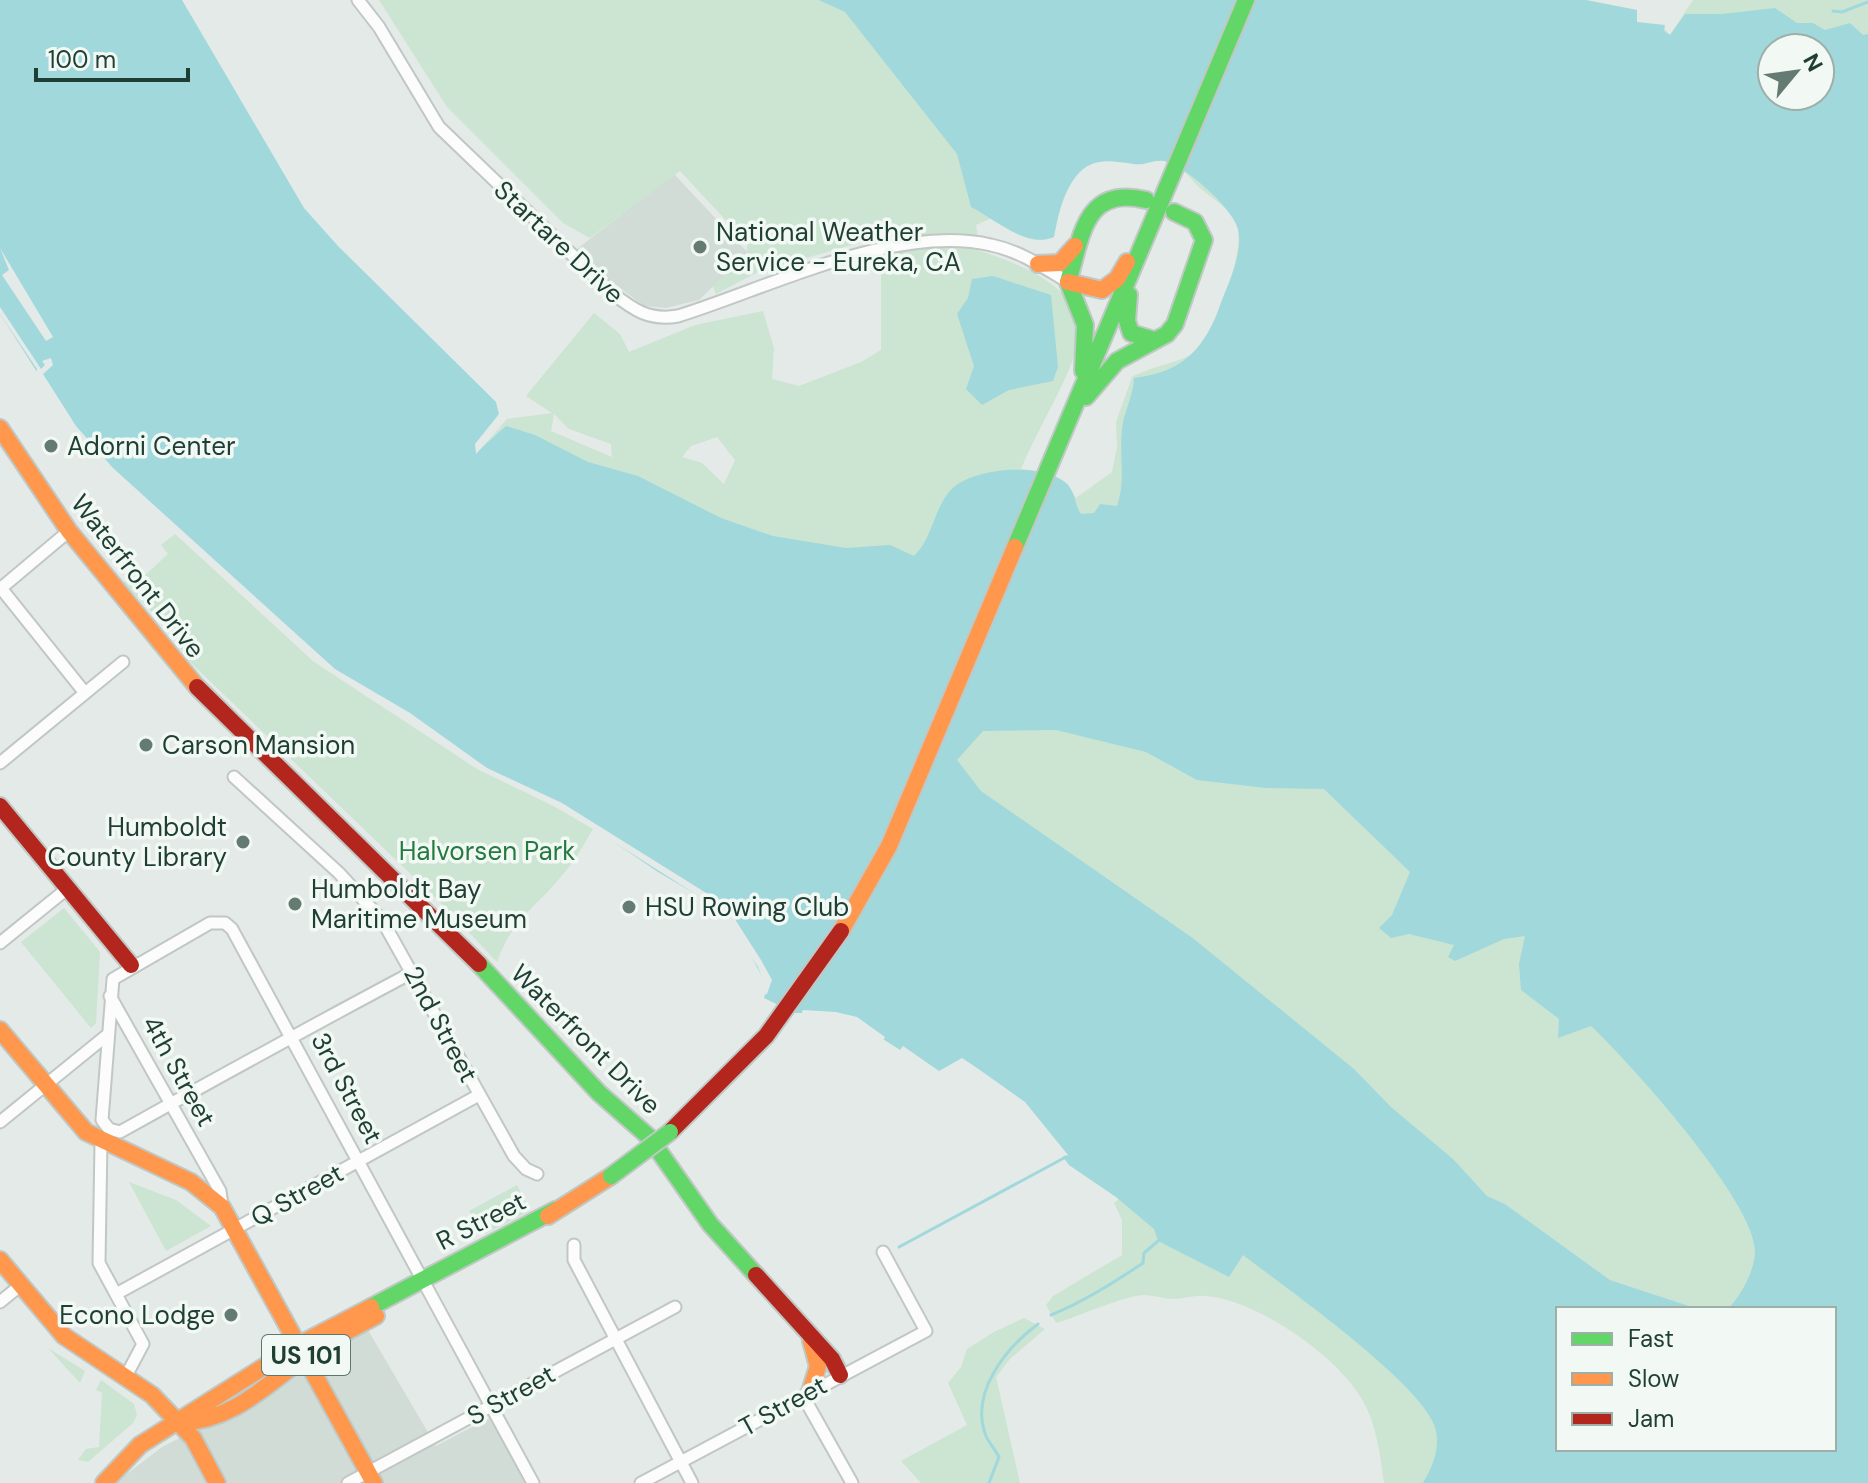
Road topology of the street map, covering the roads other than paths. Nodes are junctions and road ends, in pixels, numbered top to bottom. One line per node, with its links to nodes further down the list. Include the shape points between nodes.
1 (358, 0): 5 (street, Startare Drive, via 439,127 612,293 644,315 678,316 818,267 925,243 988,244)
2 (1246, 0): 3 (main road)
3 (1159, 208): 4 (main road, via 1118,193 1105,196); 6 (main road); 7 (main road, via 1108,288 1097,291); 8 (main road, via 1197,225 1204,246 1175,324)
4 (1085, 232): 5 (main road, via 1065,260); 7 (main road)
5 (1038, 264): 7 (street, Startare Drive)
6 (1135, 265): 8 (main road, via 1127,327 1136,339); 9 (main road)
7 (1068, 282): 9 (main road, via 1084,310 1088,340)
8 (1154, 340): 9 (main road, via 1117,361)
9 (1072, 414): 38 (main road, R Street, bridge, via 889,846 841,934 792,1005 678,1125 611,1176)
10 (0, 428): 11 (main road, Waterfront Drive)
11 (69, 531): 12 (street); 43 (main road, Waterfront Drive, via 179,669 445,928 599,1093 649,1137 710,1224)
12 (0, 588): 14 (street)
13 (123, 662): 14 (street)
14 (85, 693): 15 (street)
15 (0, 763)
16 (234, 777): 21 (street, 2nd Street, via 361,896)
17 (0, 806): 18 (main road)
18 (68, 888): 19 (street); 20 (main road)
19 (0, 943)
20 (131, 965): 22 (street, via 116,975); 25 (street, 3rd Street, via 210,923 225,923)
21 (413, 972): 25 (street); 27 (street, 2nd Street)
22 (109, 996): 24 (street); 28 (street, 4th Street)
23 (0, 1030): 26 (main road, 4th Street / US 101)
24 (106, 1036): 26 (street); 30 (street)
25 (292, 1037): 28 (street); 31 (street, 3rd Street)
26 (44, 1085): 29 (street); 30 (main road, 4th Street / US 101, via 76,1122)
27 (479, 1095): 31 (street, Q Street); 32 (street, 2nd Street, via 514,1156)
28 (169, 1105): 30 (street); 33 (street, 4th Street, via 220,1191)
29 (0, 1122)
30 (105, 1136): 33 (main road, 4th Street / US 101, via 185,1175); 40 (street, via 99,1263)
31 (359, 1161): 34 (street, Q Street); 38 (street, 3rd Street)
32 (537, 1174)
33 (222, 1207): 34 (main road, 4th Street / US 101)
34 (236, 1228): 40 (street, Q Street); 45 (main road, 4th Street / US 101)
35 (574, 1245): 44 (street, via 574,1260)
36 (883, 1252): 46 (street, T Street, via 926,1331)
37 (0, 1260): 39 (main road)
38 (424, 1284): 45 (main road, R Street); 49 (street, 3rd Street)
39 (21, 1285): 41 (street); 47 (main road, via 64,1336)
40 (116, 1294): 47 (street, via 143,1344)
41 (0, 1302)
42 (675, 1307): 44 (street, S Street)
43 (810, 1336): 46 (main road, Waterfront Drive); 48 (main road, via 818,1366)
44 (615, 1340): 49 (street, S Street); 51 (street)
45 (303, 1350): 50 (main road, R Street, via 187,1412); 52 (main road, 4th Street / US 101)
46 (840, 1375): 48 (street, T Street)
47 (126, 1376): 50 (main road)
48 (807, 1394): 51 (street, T Street); 59 (street)
49 (491, 1406): 52 (street, S Street); 56 (street, 3rd Street)
50 (179, 1423): 53 (main road, R Street, via 127,1455); 54 (main road)
51 (680, 1462): 57 (street, T Street); 58 (street)
52 (372, 1478): 55 (street, S Street)
53 (104, 1483)
54 (217, 1483)
55 (348, 1483)
56 (533, 1483)
57 (641, 1483)
58 (692, 1483)
59 (852, 1483)

